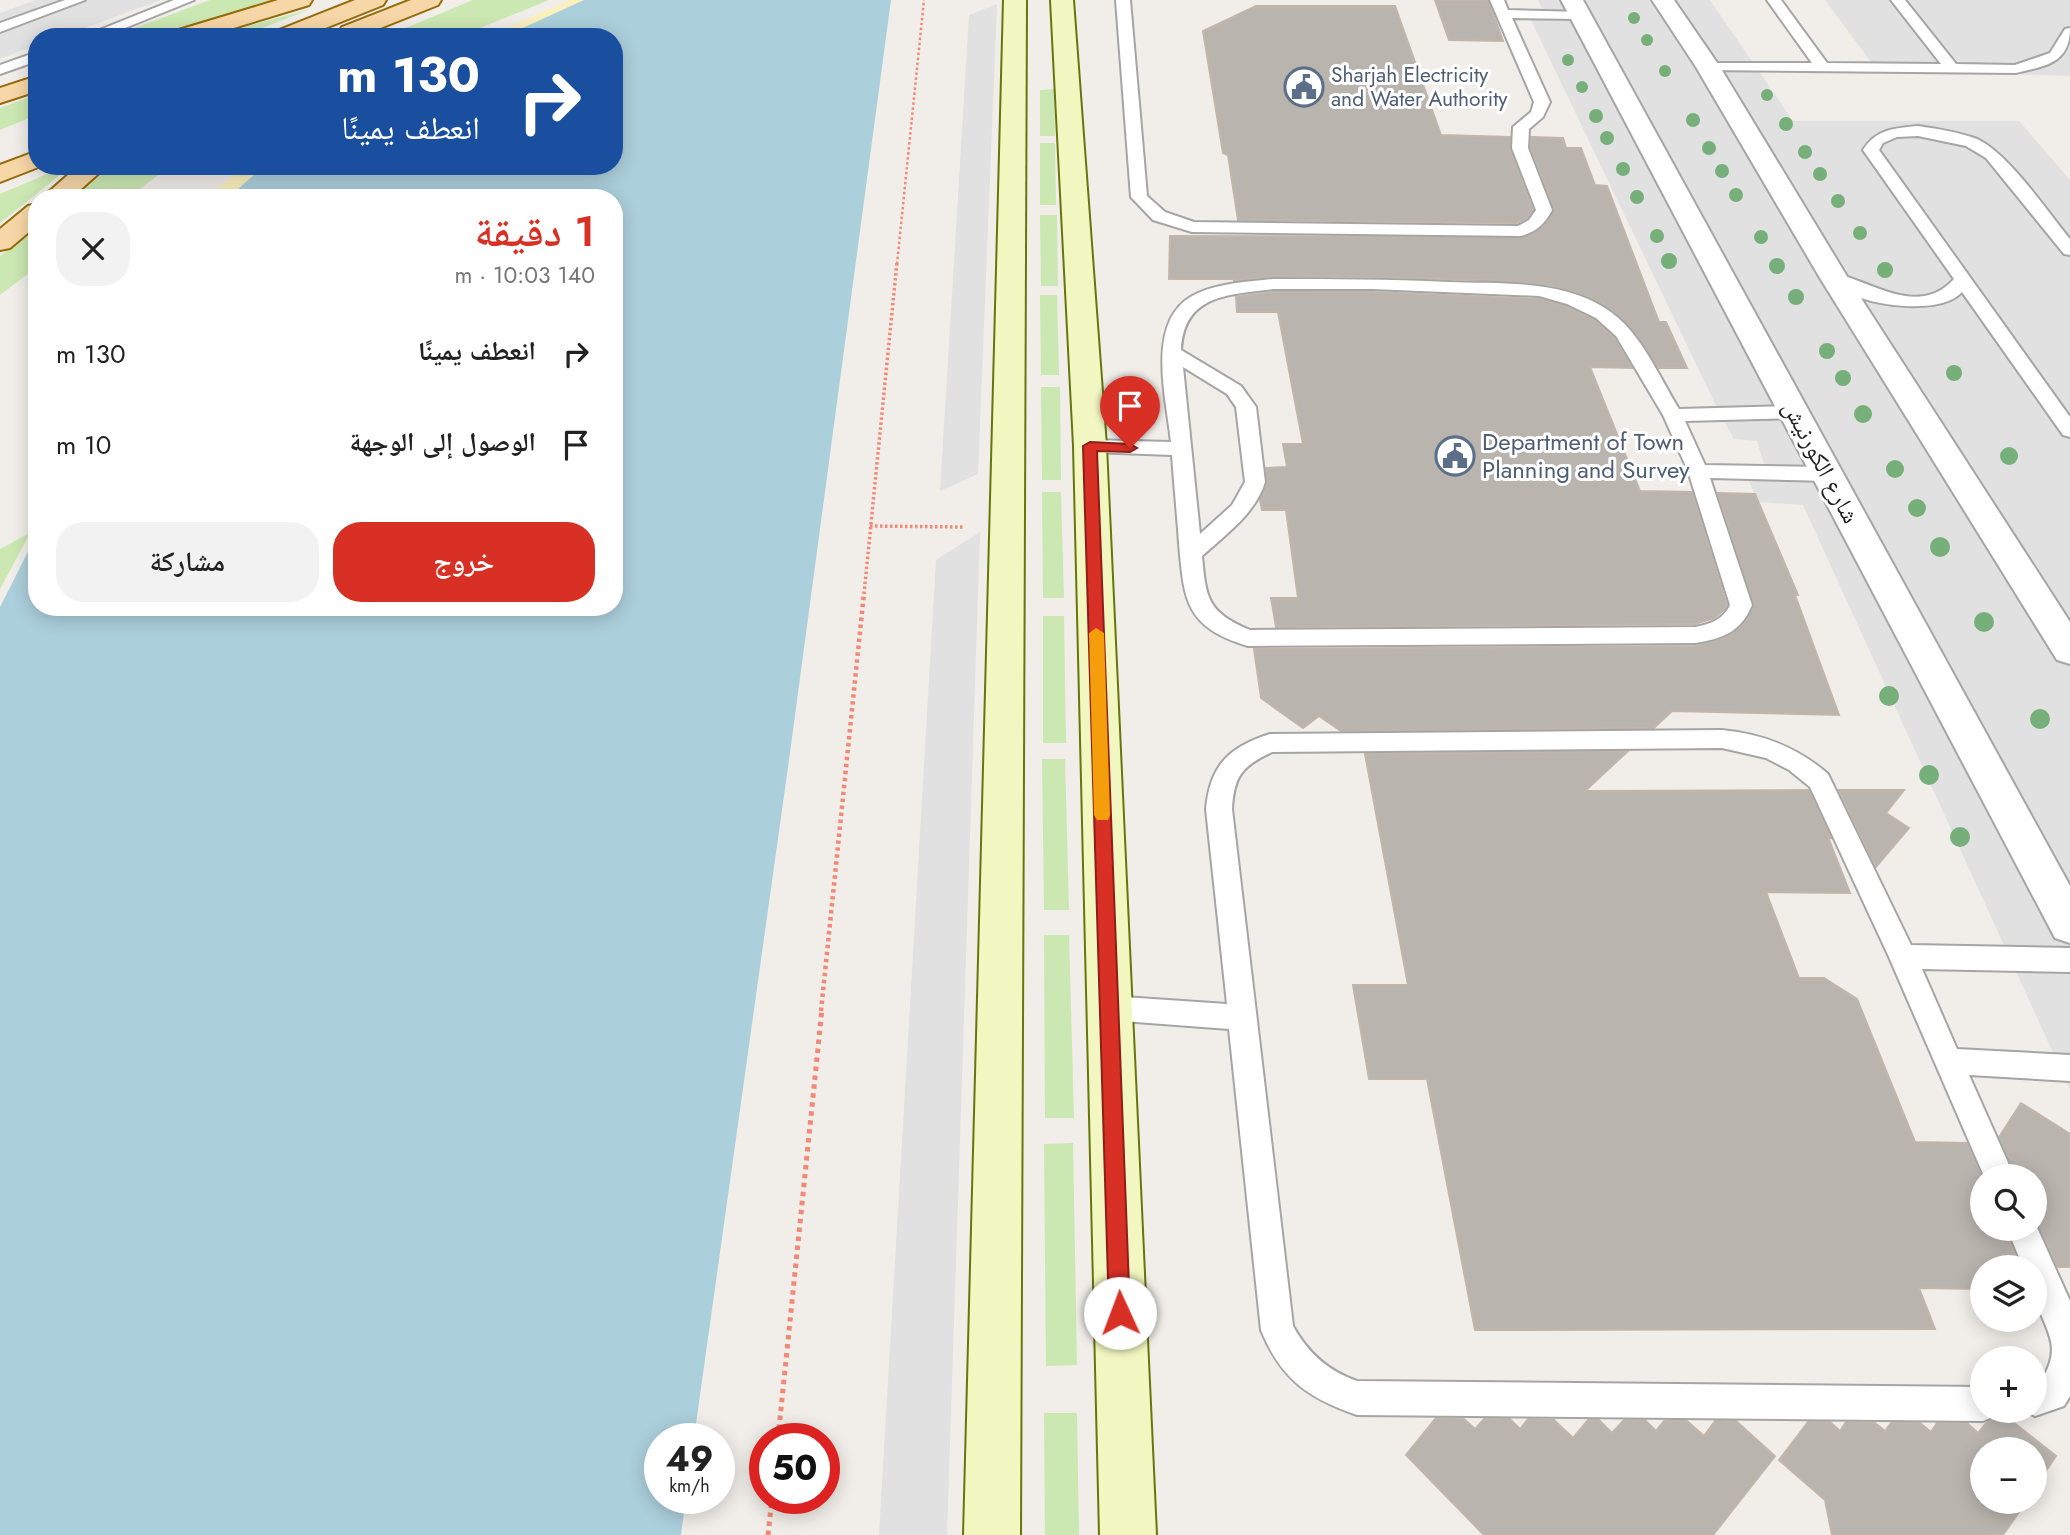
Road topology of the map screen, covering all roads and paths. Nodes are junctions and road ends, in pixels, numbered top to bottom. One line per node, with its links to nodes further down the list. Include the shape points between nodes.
1 (78, 0): 15 (lane)
2 (187, 0): 16 (lane)
3 (301, 0): 17 (main road)
4 (375, 0): 18 (main road)
5 (430, 0): 19 (main road)
6 (924, 0): 47 (path)
7 (1015, 0): 65 (main road)
8 (1062, 0): 43 (main road)
9 (1123, 0): 13 (lane, via 1139,197 1159,216 1192,227 1521,231 1533,225 1544,210 1520,148 1520,134 1521,127 1538,114 1542,102)
10 (1663, 0): 22 (street)
11 (1774, 0): 23 (lane)
12 (1898, 0): 25 (lane)
13 (1500, 7): 14 (lane)
14 (1575, 8): 40 (street, شارع الكورنيش)
15 (0, 28)
16 (113, 28)
17 (209, 28)
18 (305, 28)
19 (361, 28)
20 (2070, 32): 25 (lane, via 2055,56 2038,64 2003,70)
21 (28, 59): 24 (lane)
22 (1707, 67): 23 (lane); 37 (street)
23 (1823, 68): 25 (lane)
24 (0, 70)
25 (1953, 70)
26 (28, 86): 27 (main road)
27 (0, 96)
28 (28, 137): 29 (main road)
29 (0, 148)
30 (28, 163): 31 (main road)
31 (0, 174)
32 (83, 175): 33 (main road)
33 (66, 189)
34 (28, 219): 35 (main road)
35 (0, 242)
36 (2070, 250): 38 (lane, via 1992,155 1946,135 1918,131 1877,139 1871,150)
37 (1834, 278): 38 (lane, via 1871,295 1915,302 1948,296); 50 (street)
38 (1962, 281): 42 (lane)
39 (1172, 352): 41 (lane, via 1177,317 1195,301 1232,290 1273,284 1372,284 1539,291 1592,309 1623,333); 44 (lane); 49 (lane, via 1242,398 1255,482 1247,501)
40 (1794, 412): 41 (lane); 46 (street, شارع الكورنيش)
41 (1674, 415): 45 (lane)
42 (2070, 431)
43 (1090, 446): 44 (lane); 54 (main road)
44 (1181, 449): 49 (lane)
45 (1698, 471): 46 (lane); 49 (lane, via 1741,605 1728,626 1713,633 1248,638 1212,621 1201,608)
46 (1827, 474): 51 (street, شارع الكورنيش)
47 (870, 526): 48 (path); 62 (path)
48 (953, 527)
49 (1191, 554)
50 (2067, 637)
51 (2070, 925)
52 (1903, 957): 53 (lane); 55 (lane, via 1819,781 1800,764 1749,741 1270,743 1247,752 1228,768 1219,787); 56 (lane)
53 (2070, 960)
54 (1109, 1009): 55 (lane); 66 (main road)
55 (1242, 1017): 61 (lane, via 1277,1331 1308,1375 1331,1390 1357,1398)
56 (1949, 1060): 57 (lane); 58 (lane)
57 (2070, 1068)
58 (1994, 1164)
59 (2028, 1241): 60 (lane, via 2066,1329 2069,1367)
60 (2047, 1395)
61 (1970, 1404)
62 (780, 1423)
63 (770, 1514): 64 (path)
64 (768, 1535)
65 (992, 1535)
66 (1128, 1535)

